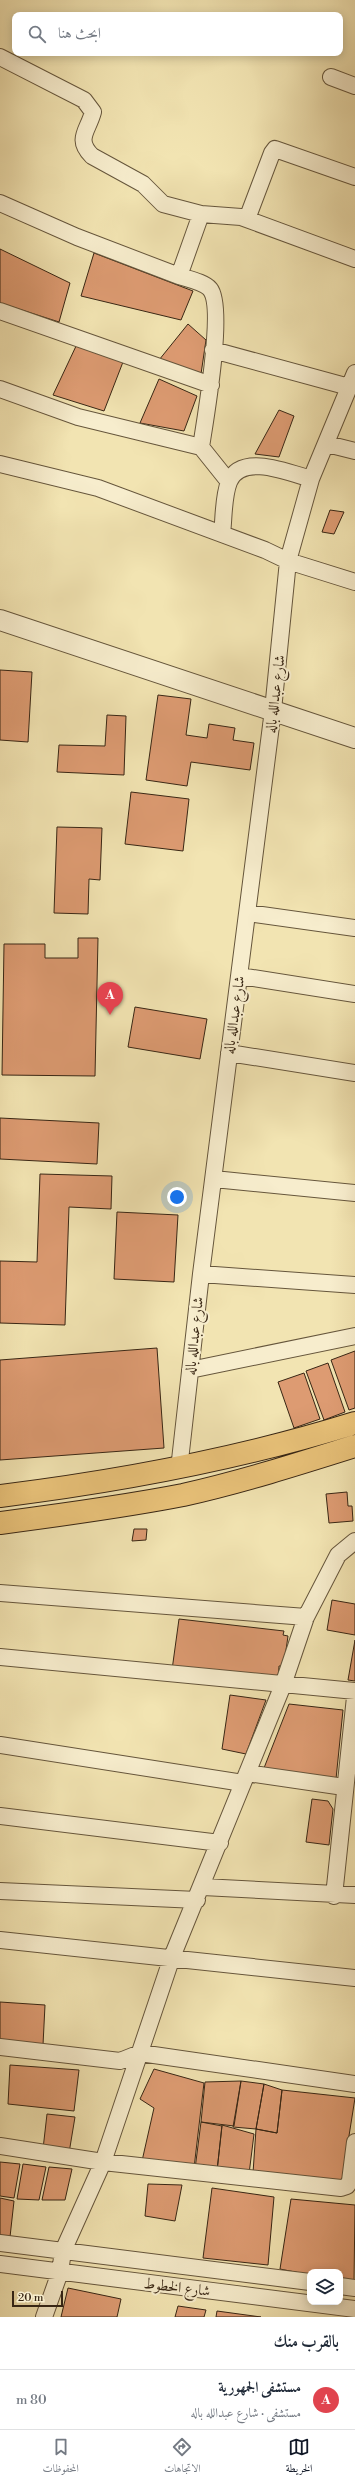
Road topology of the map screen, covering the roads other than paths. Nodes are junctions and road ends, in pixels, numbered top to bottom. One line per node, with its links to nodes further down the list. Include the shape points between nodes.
1 (0, 57): 6 (street, via 84,100 90,106 93,112 83,137 86,150 92,156 143,184 163,204)
2 (331, 77): 3 (street)
3 (355, 86)
4 (355, 177): 7 (street, via 275,149)
5 (0, 203): 9 (street, via 77,237)
6 (201, 214): 7 (street, via 233,214); 9 (street)
7 (247, 219): 8 (street)
8 (355, 260)
9 (179, 276): 11 (street, via 207,286 214,296)
10 (0, 311): 13 (street)
11 (213, 350): 12 (street); 13 (street)
12 (352, 380): 15 (street, شارع عبدالله باله)
13 (211, 385): 16 (street)
14 (0, 389): 16 (street, via 78,417)
15 (327, 444): 17 (street); 19 (street, شارع عبدالله باله)
16 (201, 447): 20 (street)
17 (355, 451)
18 (0, 464): 21 (street, via 98,488)
19 (311, 479): 20 (street, via 263,465 242,469); 22 (street, شارع عبدالله باله)
20 (229, 482): 21 (street)
21 (222, 534): 22 (street)
22 (288, 561): 23 (street); 25 (street, شارع عبدالله باله)
23 (355, 582)
24 (0, 620): 25 (street)
25 (273, 710): 26 (street); 27 (street, شارع عبدالله باله)
26 (355, 738)
27 (248, 913): 28 (street); 29 (street, شارع عبدالله باله)
28 (355, 928)
29 (240, 976): 30 (street); 31 (street, شارع عبدالله باله)
30 (355, 994)
31 (228, 1053): 32 (street); 33 (street, شارع عبدالله باله)
32 (355, 1073)
33 (214, 1179): 34 (street); 35 (street, شارع عبدالله باله)
34 (355, 1193)
35 (201, 1274): 36 (street); 38 (street, شارع عبدالله باله)
36 (355, 1285)
37 (355, 1336): 38 (street)
38 (190, 1370): 41 (street, شارع عبدالله باله)
39 (355, 1423): 41 (main road, via 253,1453)
40 (355, 1446): 43 (main road, via 259,1476 183,1494 89,1512)
41 (179, 1469): 42 (main road, via 88,1485)
42 (0, 1496)
43 (0, 1523)
44 (355, 1541): 46 (street, via 338,1555)
45 (0, 1593): 46 (street)
46 (306, 1617): 48 (street)
47 (0, 1657): 48 (street)
48 (283, 1685): 49 (street); 52 (street)
49 (355, 1691)
50 (355, 1697): 53 (street)
51 (0, 1745): 52 (street)
52 (245, 1778): 53 (street); 55 (street)
53 (344, 1787): 59 (street)
54 (0, 1816): 55 (street)
55 (220, 1843): 57 (street)
56 (0, 1891): 57 (street)
57 (200, 1893): 59 (street); 61 (street)
58 (355, 1895): 59 (street)
59 (334, 1896)
60 (0, 1940): 61 (street)
61 (172, 1957): 62 (street); 64 (street)
62 (355, 1978)
63 (0, 2047): 64 (street, via 120,2061)
64 (140, 2053): 65 (street); 68 (street)
65 (355, 2084)
66 (355, 2142): 68 (street, via 350,2181 347,2186 341,2188)
67 (0, 2146): 68 (street)
68 (103, 2162): 70 (street)
69 (0, 2243): 70 (street, شارع الخطوط)
70 (63, 2251): 72 (street); 73 (street, شارع الخطوط)
71 (0, 2264): 72 (street, شارع الخطوط)
72 (60, 2272): 76 (street, شارع الخطوط); 77 (street)
73 (307, 2282)
74 (343, 2286): 75 (street)
75 (355, 2288)
76 (355, 2309)
77 (44, 2317)

